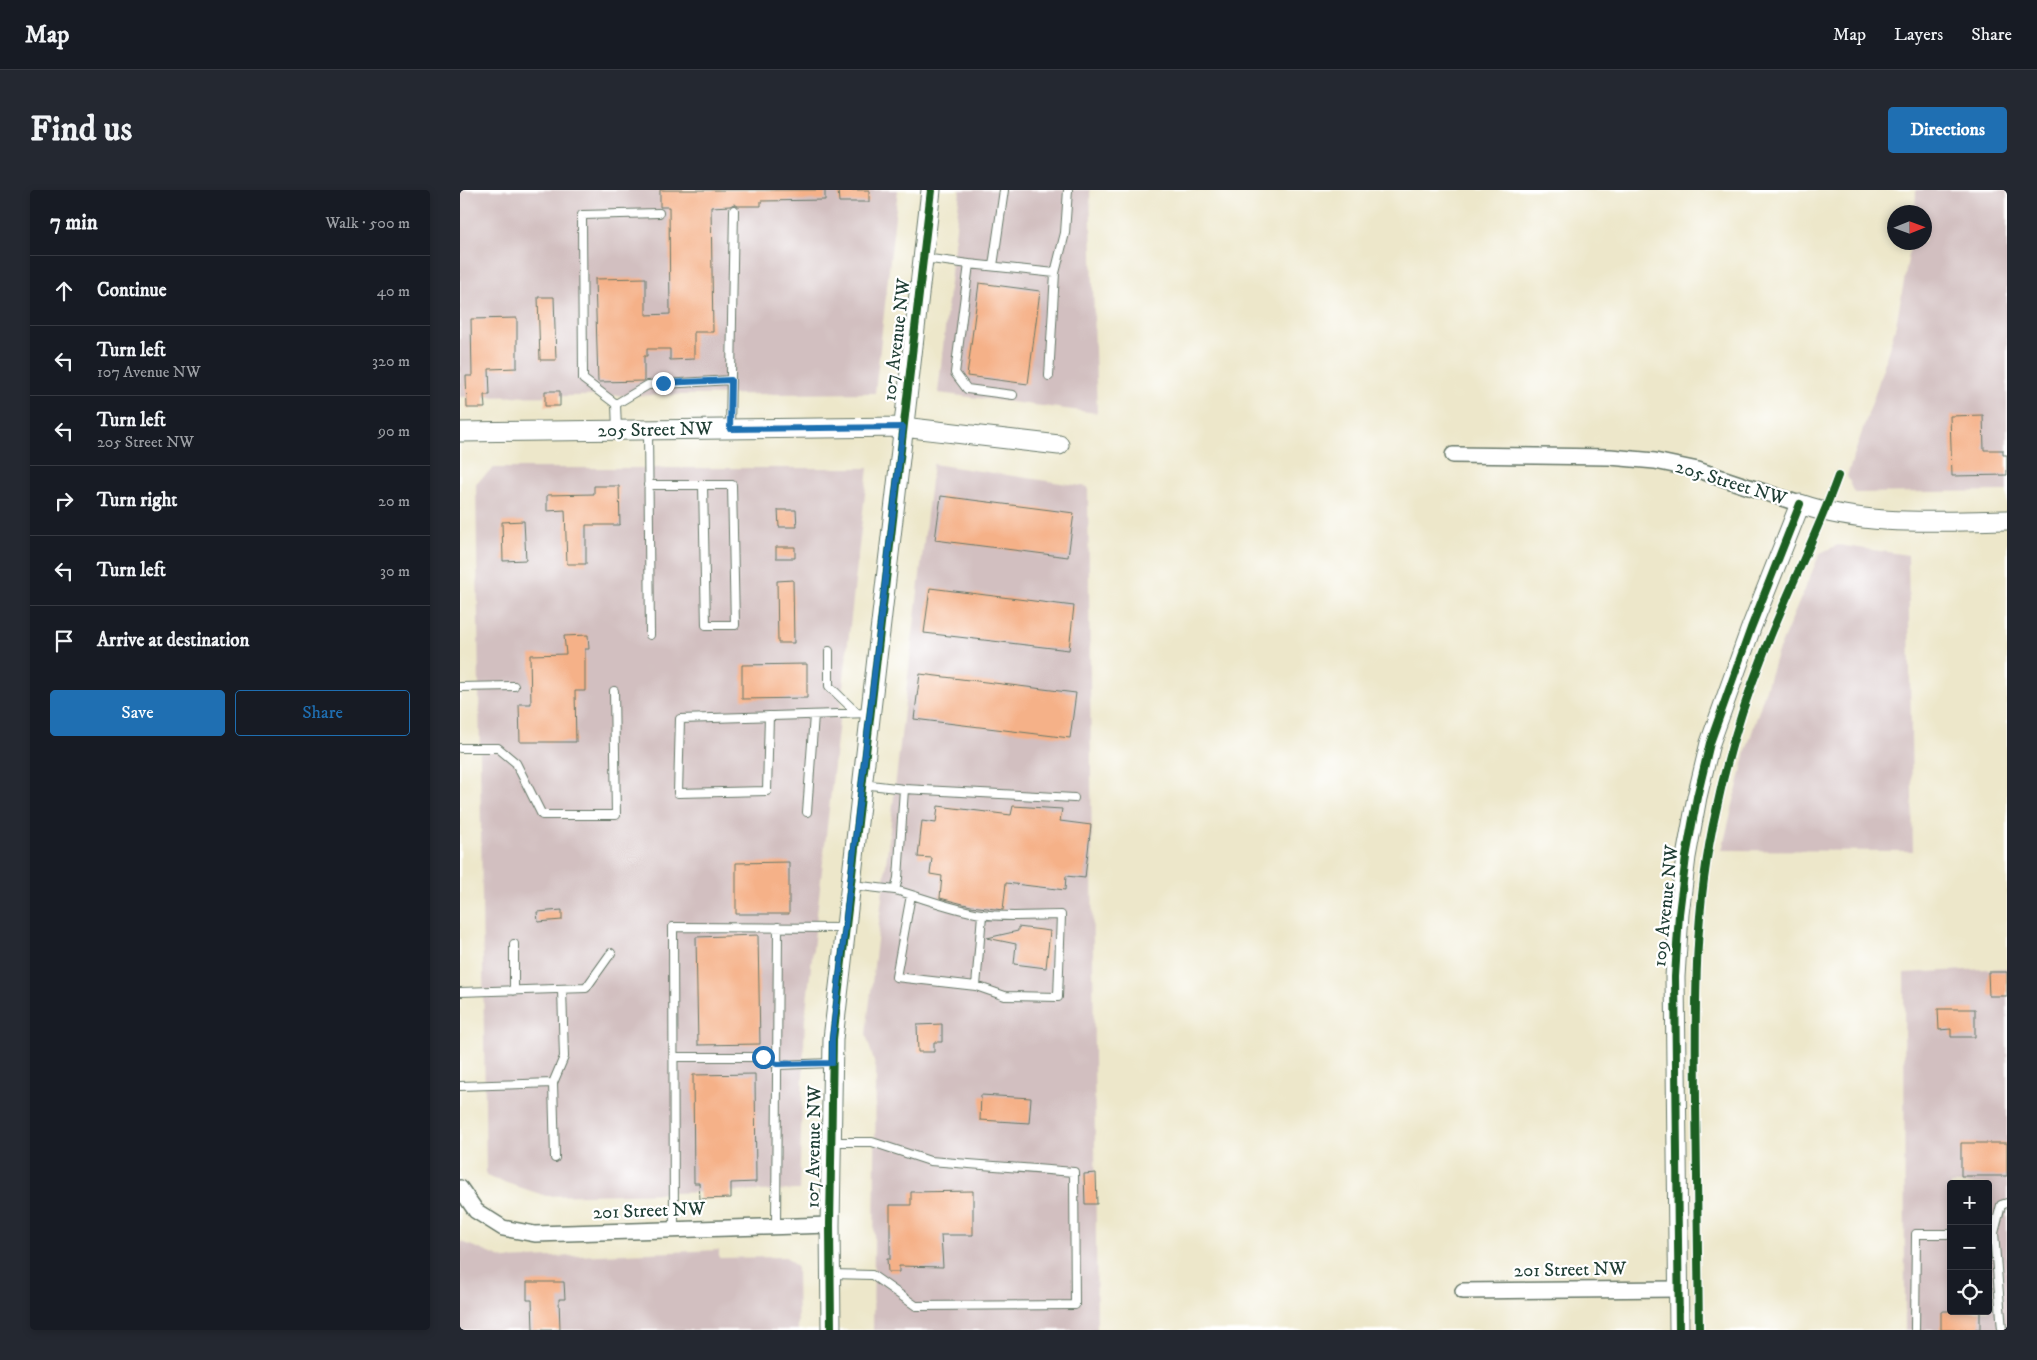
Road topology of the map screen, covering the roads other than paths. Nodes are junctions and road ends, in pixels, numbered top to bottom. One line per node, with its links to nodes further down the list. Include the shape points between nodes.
1 (931, 190): 6 (street, 107 Avenue NW)
2 (1004, 190): 8 (lane)
3 (1068, 190): 9 (lane, via 1065,233)
4 (734, 210): 11 (lane)
5 (659, 213): 13 (lane, via 582,215 583,379)
6 (923, 258): 7 (lane); 14 (street, 107 Avenue NW)
7 (969, 264): 8 (lane); 12 (lane, via 955,373 967,389)
8 (993, 266): 9 (lane)
9 (1055, 273): 10 (lane)
10 (1049, 376)
11 (731, 380): 13 (lane, via 648,385); 15 (lane)
12 (1013, 395)
13 (616, 404): 16 (lane)
14 (903, 427): 15 (street, 205 Street NW); 19 (street, 205 Street NW); 30 (street, 107 Avenue NW)
15 (730, 429): 17 (street, 205 Street NW)
16 (617, 430): 17 (street, 205 Street NW); 18 (street, 205 Street NW)
17 (648, 430): 21 (lane)
18 (460, 432)
19 (1059, 445)
20 (1453, 455): 23 (street, 205 Street NW, via 1610,457 1655,461 1698,470)
21 (648, 485): 22 (lane); 25 (lane)
22 (703, 485): 22 (lane, via 732,484 734,625 706,626)
23 (1800, 504): 24 (street, 205 Street NW, via 1868,520); 66 (street, 109 Avenue NW, via 1710,743 1686,858 1675,977)
24 (2007, 520)
25 (650, 635)
26 (829, 651): 30 (lane, via 829,686)
27 (514, 686): 28 (lane)
28 (460, 688)
29 (614, 691): 33 (lane, via 616,816 542,815 516,763 498,748)
30 (864, 713): 31 (lane); 34 (street, 107 Avenue NW)
31 (814, 715): 32 (lane); 37 (lane)
32 (769, 716): 32 (lane, via 680,719 678,793 767,791)
33 (460, 748)
34 (862, 784): 35 (lane); 38 (street, 107 Avenue NW)
35 (904, 789): 36 (lane); 39 (lane)
36 (1074, 798)
37 (807, 812)
38 (850, 884): 39 (lane); 43 (street, 107 Avenue NW)
39 (896, 890): 40 (lane)
40 (911, 894): 41 (lane); 46 (lane, via 896,978)
41 (982, 914): 46 (lane); 46 (lane, via 1061,915 1058,997 1005,996)
42 (778, 927): 43 (lane); 50 (lane, via 673,927); 52 (lane)
43 (845, 928): 51 (street, 107 Avenue NW)
44 (514, 944): 48 (lane)
45 (610, 953): 47 (lane, via 586,988)
46 (976, 986)
47 (562, 989): 48 (lane); 53 (lane, via 564,1057)
48 (514, 991): 49 (lane)
49 (460, 992)
50 (674, 1057): 52 (lane, via 763,1057); 61 (lane)
51 (832, 1063): 52 (lane); 55 (street, 107 Avenue NW)
52 (777, 1064): 60 (lane)
53 (553, 1083): 54 (lane); 56 (lane)
54 (460, 1086)
55 (830, 1142): 59 (street, 107 Avenue NW); 65 (lane, via 872,1142 930,1160 1074,1172 1075,1305 916,1306 872,1276)
56 (555, 1158)
57 (460, 1188): 61 (street, 201 Street NW, via 476,1210 503,1228 535,1234)
58 (2007, 1202): 62 (lane, via 2001,1205)
59 (830, 1225): 60 (street, 201 Street NW); 65 (street, 107 Avenue NW)
60 (776, 1227): 61 (street, 201 Street NW)
61 (674, 1230)
62 (1992, 1230)
63 (1947, 1234): 70 (lane, via 1916,1234)
64 (1992, 1242): 71 (lane)
65 (830, 1274): 68 (street, 107 Avenue NW)
66 (1678, 1289): 67 (street, 201 Street NW); 69 (street, 109 Avenue NW)
67 (1463, 1291)
68 (831, 1330)
69 (1679, 1330)
70 (1915, 1330)
71 (2002, 1330)

